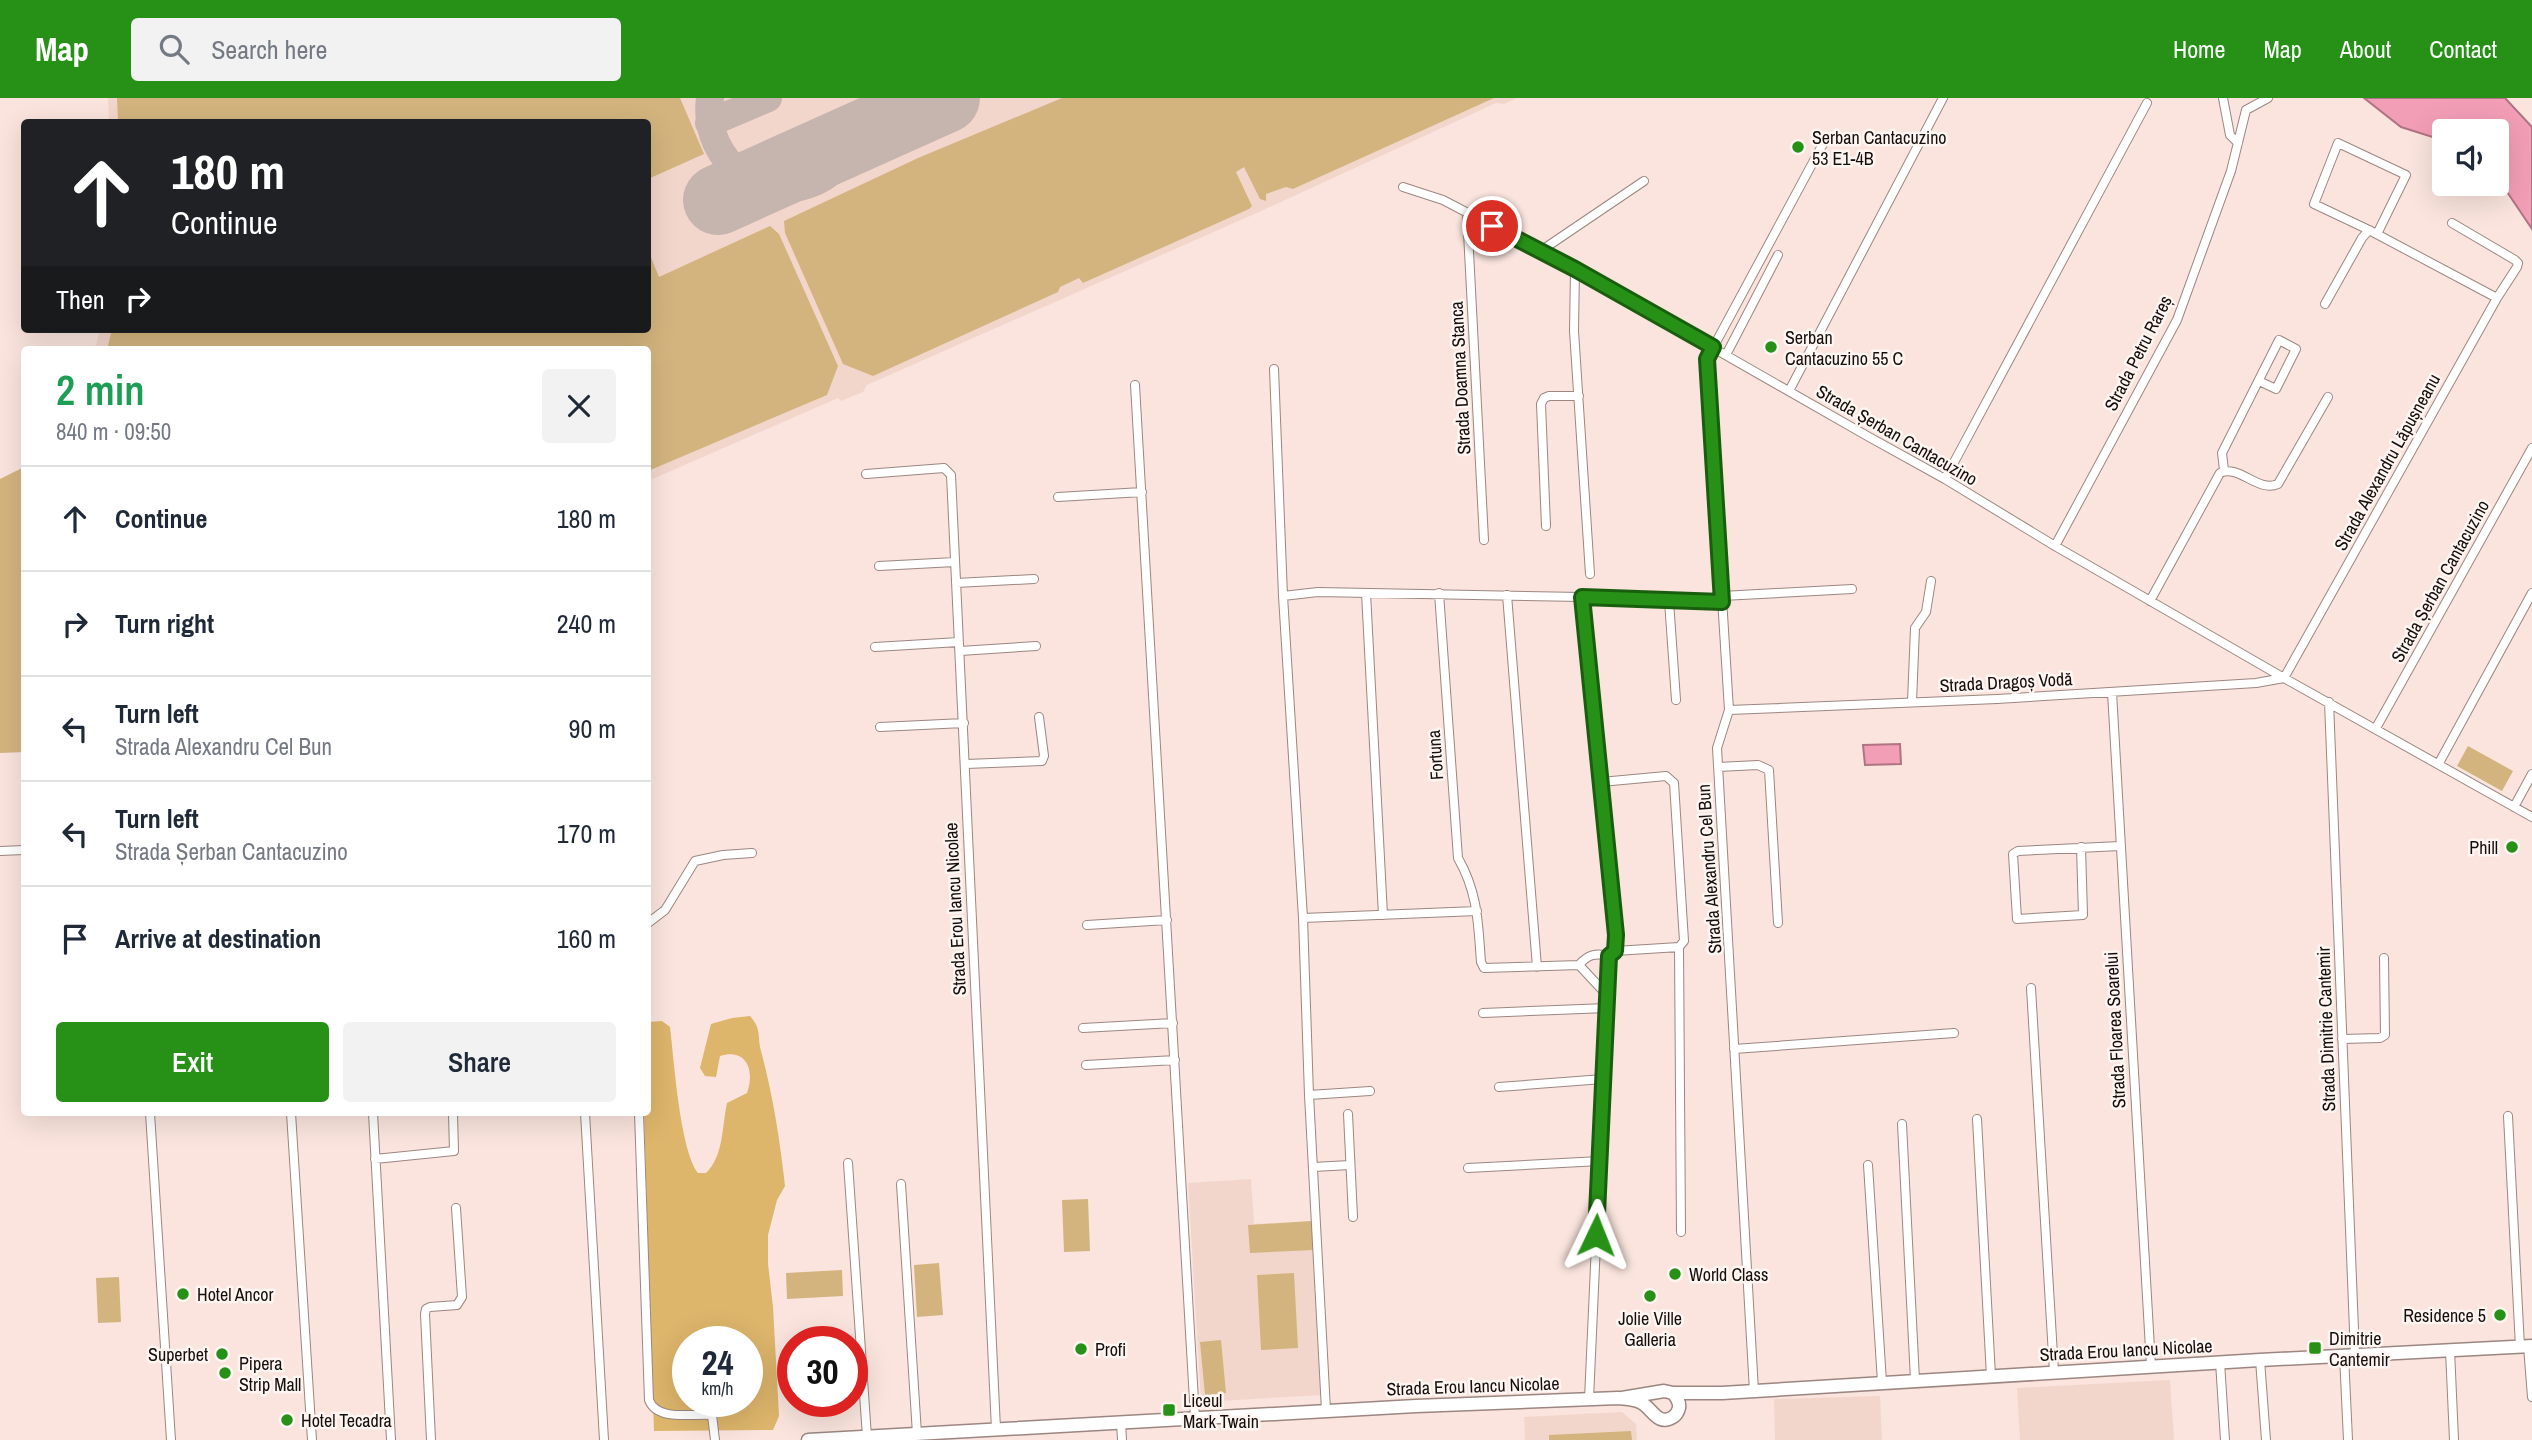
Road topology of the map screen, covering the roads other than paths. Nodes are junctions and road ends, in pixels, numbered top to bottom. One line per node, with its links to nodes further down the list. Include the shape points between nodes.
1 (1943, 98): 22 (street)
2 (2224, 98): 6 (street, via 2231,135)
3 (2268, 98): 6 (street, Strada Petru Rareș, via 2246,110)
4 (2147, 103): 28 (street)
5 (1825, 140): 17 (street)
6 (2238, 143): 33 (street, Strada Petru Rareș, via 2176,320)
7 (1644, 181): 12 (street)
8 (1403, 187): 9 (street, Strada Șerban Cantacuzino, via 1425,192)
9 (1467, 213): 12 (street, Strada Șerban Cantacuzino); 32 (street, Strada Doamna Stanca)
10 (2452, 223): 15 (street, Strada Alexandru Lăpușneanu, via 2518,263)
11 (2373, 232): 11 (street, via 2406,175 2338,144 2314,204); 15 (street); 16 (street, via 2362,238)
12 (1542, 250): 14 (street, Strada Șerban Cantacuzino)
13 (1779, 255): 18 (street)
14 (1575, 269): 17 (street, Strada Șerban Cantacuzino); 23 (street)
15 (2497, 298): 53 (street, Strada Alexandru Lăpușneanu)
16 (2325, 304)
17 (1713, 347): 18 (street, Strada Șerban Cantacuzino); 47 (street, Strada Alexandru Cel Bun, via 1707,359)
18 (1726, 355): 22 (street, Strada Șerban Cantacuzino)
19 (1273, 369): 45 (street)
20 (2259, 381): 20 (street, via 2279,340 2296,349 2276,389); 26 (street, via 2222,453)
21 (1135, 385): 29 (street)
22 (1789, 391): 28 (street, Strada Șerban Cantacuzino)
23 (1579, 396): 31 (street, via 1549,396 1541,404); 36 (street)
24 (2328, 397): 26 (street, via 2278,484 2265,486)
25 (2532, 448): 62 (street, Strada Șerban Cantacuzino)
26 (2224, 470): 49 (street)
27 (866, 474): 34 (street, Strada Erou Iancu Nicolae, via 948,470)
28 (1945, 479): 33 (street, Strada Șerban Cantacuzino)
29 (1142, 492): 30 (street); 78 (street)
30 (1058, 497)
31 (1546, 526)
32 (1484, 540)
33 (2055, 546): 49 (street, Strada Șerban Cantacuzino)
34 (955, 562): 35 (street); 39 (street, Strada Erou Iancu Nicolae)
35 (879, 566)
36 (1590, 574)
37 (1034, 579): 39 (street)
38 (1931, 581): 56 (street, via 1926,612 1914,628)
39 (956, 583): 50 (street, Strada Erou Iancu Nicolae)
40 (1852, 589): 47 (street)
41 (1366, 593): 42 (street); 45 (street); 76 (street)
42 (1439, 593): 44 (street); 75 (street, Fortuna, via 1458,858 1470,880)
43 (2532, 593): 63 (street)
44 (1507, 594): 46 (street); 86 (street)
45 (1283, 596): 77 (street)
46 (1582, 597): 48 (street); 67 (street)
47 (1722, 599): 48 (street); 58 (street, Strada Alexandru Cel Bun)
48 (1669, 601): 55 (street)
49 (2150, 601): 53 (street, Strada Șerban Cantacuzino)
50 (960, 646): 51 (street); 52 (street); 60 (street, Strada Erou Iancu Nicolae)
51 (1036, 646)
52 (875, 647)
53 (2284, 678): 54 (street, Strada Dragoș Vodă); 57 (street, Strada Șerban Cantacuzino)
54 (2112, 692): 56 (street, Strada Dragoș Vodă); 70 (street, Strada Floarea Soarelui)
55 (1676, 700)
56 (1912, 702): 58 (street, Strada Dragoș Vodă)
57 (2329, 702): 62 (street, Strada Șerban Cantacuzino); 94 (street, Strada Dimitrie Cantemir)
58 (1729, 710): 65 (street, Strada Alexandru Cel Bun, via 1717,748)
59 (1039, 717): 64 (street, via 1042,761)
60 (964, 723): 61 (street); 64 (street, Strada Erou Iancu Nicolae)
61 (880, 727)
62 (2376, 728): 63 (street, Strada Șerban Cantacuzino)
63 (2440, 763): 68 (street, Strada Șerban Cantacuzino)
64 (966, 764): 143 (street, Strada Erou Iancu Nicolae)
65 (1718, 767): 80 (street, via 1763,765 1769,770); 95 (street, Strada Alexandru Cel Bun)
66 (2532, 774): 68 (street)
67 (1601, 782): 82 (street, via 1666,776 1674,783 1684,941); 83 (street, via 1616,935)
68 (2514, 807): 69 (street, Strada Șerban Cantacuzino)
69 (2532, 817)
70 (2120, 846): 71 (street); 128 (street, Strada Floarea Soarelui)
71 (2081, 848): 71 (street, via 2013,854 2017,919 2083,915)
72 (21, 850): 73 (street)
73 (0, 851)
74 (752, 853): 79 (street, via 695,861 665,910)
75 (1477, 911): 76 (street); 86 (street, Fortuna, via 1484,968)
76 (1382, 915): 77 (street)
77 (1303, 918): 101 (street)
78 (1167, 920): 81 (street); 91 (street)
79 (651, 921)
80 (1779, 923)
81 (1087, 925)
82 (1679, 947): 83 (street); 122 (street)
83 (1612, 954): 85 (street, via 1594,954); 88 (street)
84 (2384, 958): 94 (street, via 2385,1035)
85 (1579, 965): 86 (street); 88 (street)
86 (1537, 967)
87 (2031, 988): 129 (street)
88 (1607, 995): 89 (street)
89 (1606, 1007): 90 (street); 98 (street)
90 (1483, 1013)
91 (1173, 1023): 92 (street); 96 (street)
92 (1083, 1028)
93 (1954, 1033): 95 (street)
94 (2342, 1039): 125 (street, Strada Dimitrie Cantemir)
95 (1734, 1049): 133 (street, Strada Alexandru Cel Bun)
96 (1175, 1060): 97 (street); 141 (street)
97 (1086, 1065)
98 (1603, 1079): 99 (street); 113 (street)
99 (1499, 1087)
100 (1370, 1091): 101 (street)
101 (1310, 1095): 117 (street)
102 (1348, 1114): 115 (street)
103 (150, 1116): 147 (street)
104 (291, 1116): 148 (street)
105 (373, 1116): 112 (street)
106 (453, 1116): 112 (street, via 454,1151)
107 (585, 1116): 151 (street)
108 (639, 1116): 152 (street, via 649,1400 657,1410 668,1413 712,1415)
109 (2508, 1116): 123 (street)
110 (1978, 1119): 130 (street)
111 (1902, 1124): 131 (street)
112 (375, 1159): 149 (street)
113 (1600, 1161): 118 (street); 137 (street)
114 (848, 1163): 146 (street)
115 (1350, 1165): 117 (street); 121 (street)
116 (1868, 1165): 132 (street)
117 (1313, 1167): 140 (street)
118 (1468, 1168)
119 (901, 1184): 144 (street)
120 (456, 1208): 150 (street, via 461,1302 426,1309 425,1314)
121 (1353, 1217)
122 (1681, 1232)
123 (2526, 1346): 124 (street, Strada Erou Iancu Nicolae); 135 (street)
124 (2450, 1350): 125 (street, Strada Erou Iancu Nicolae); 158 (street)
125 (2350, 1355): 126 (street, Strada Erou Iancu Nicolae); 157 (street, Strada Dimitrie Cantemir)
126 (2260, 1360): 127 (street, Strada Erou Iancu Nicolae); 156 (street)
127 (2220, 1362): 128 (street, Strada Erou Iancu Nicolae); 155 (street)
128 (2151, 1366): 129 (street, Strada Erou Iancu Nicolae)
129 (2054, 1372): 130 (street, Strada Erou Iancu Nicolae)
130 (1991, 1376): 131 (street, Strada Erou Iancu Nicolae)
131 (1915, 1380): 132 (street, Strada Erou Iancu Nicolae)
132 (1882, 1382): 133 (street, Strada Erou Iancu Nicolae)
133 (1754, 1391): 138 (street, Strada Erou Iancu Nicolae)
134 (1659, 1392): 136 (street, Strada Erou Iancu Nicolae); 138 (street, Strada Erou Iancu Nicolae); 139 (street, via 1651,1398)
135 (2532, 1397)
136 (1622, 1398): 137 (street, Strada Erou Iancu Nicolae); 139 (street, Strada Erou Iancu Nicolae)
137 (1589, 1399): 140 (street, Strada Erou Iancu Nicolae)
138 (1676, 1399): 139 (street, Strada Erou Iancu Nicolae, via 1677,1414 1665,1420)
139 (1650, 1408)
140 (1326, 1410): 141 (street, Strada Erou Iancu Nicolae)
141 (1195, 1418): 142 (street, Strada Erou Iancu Nicolae)
142 (1121, 1422): 143 (street, Strada Erou Iancu Nicolae); 154 (street)
143 (996, 1429): 145 (street, Strada Erou Iancu Nicolae)
144 (917, 1434): 145 (street, Strada Erou Iancu Nicolae); 146 (street, Strada Erou Iancu Nicolae)
145 (958, 1436)
146 (867, 1437): 153 (street, Strada Erou Iancu Nicolae)
147 (171, 1440)
148 (312, 1440)
149 (391, 1440)
150 (431, 1440)
151 (604, 1440)
152 (715, 1440)
153 (808, 1440)
154 (1122, 1440)
155 (2225, 1440)
156 (2266, 1440)
157 (2348, 1440)
158 (2454, 1440)

